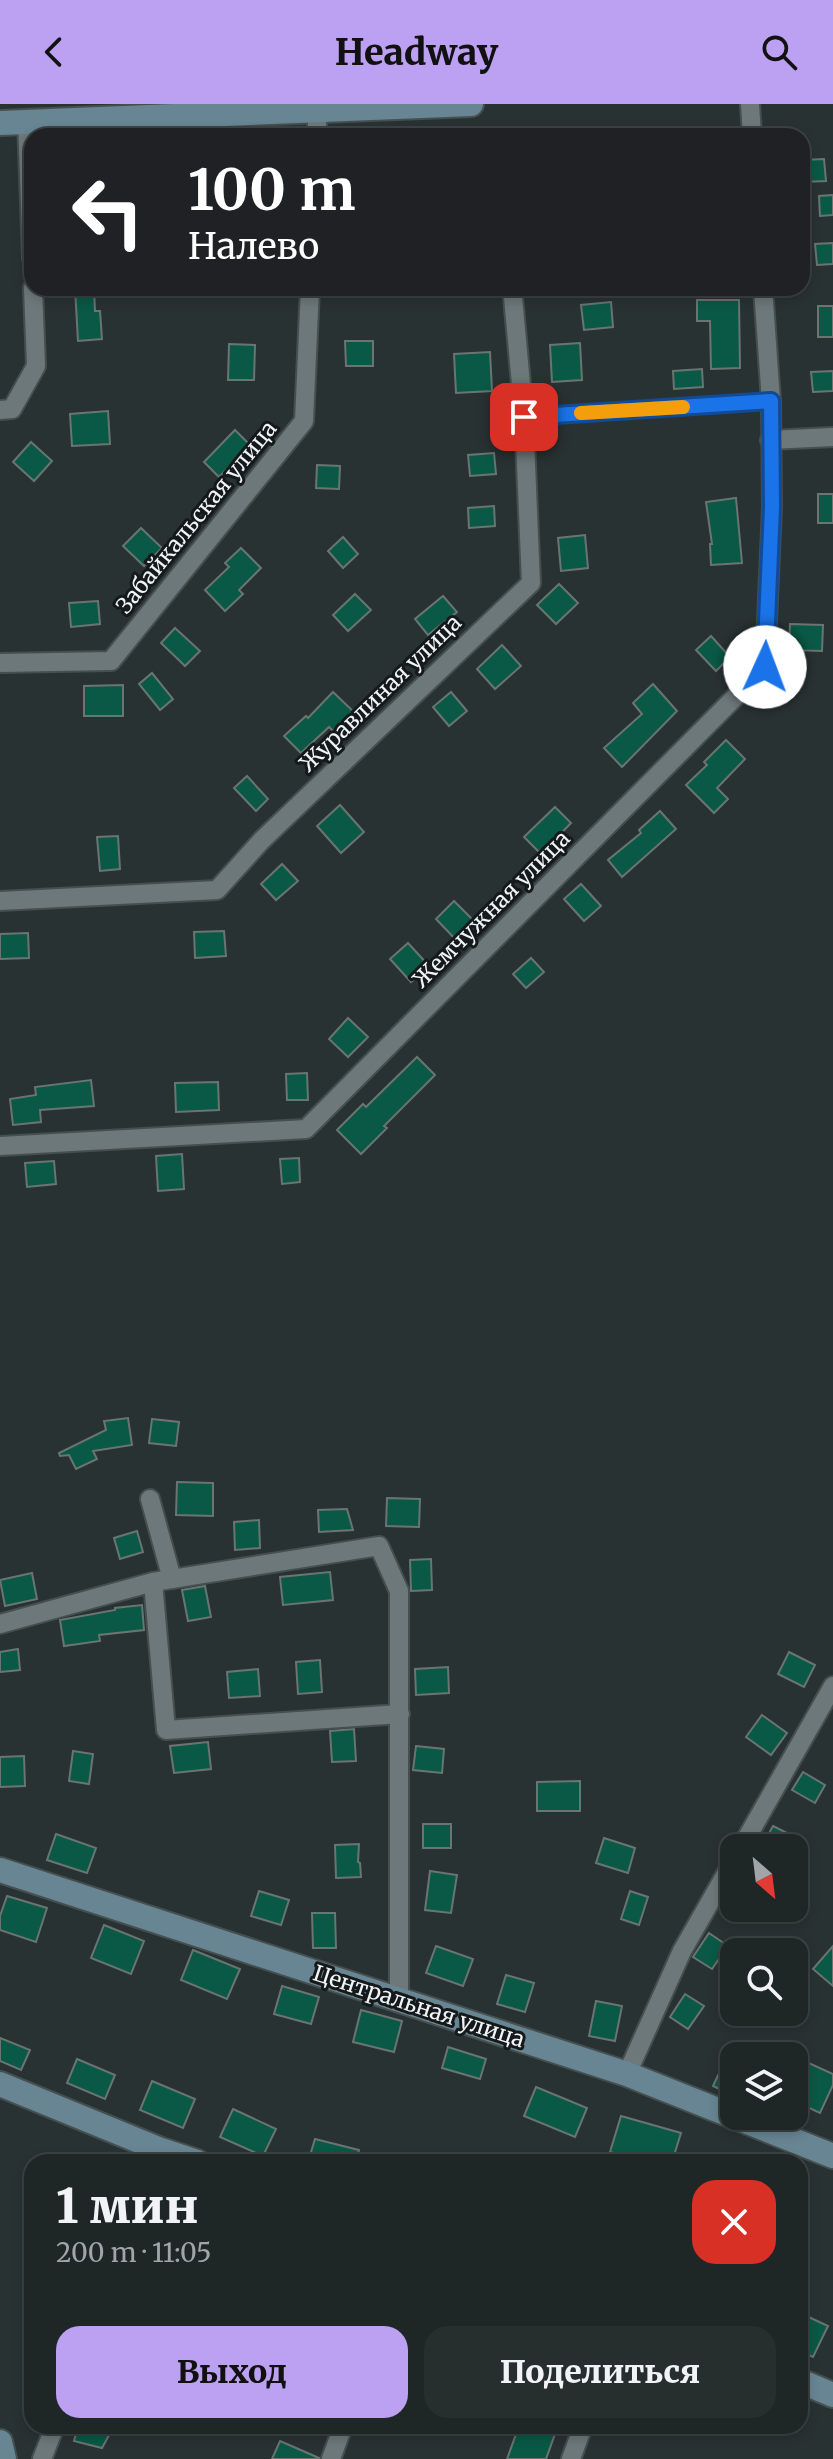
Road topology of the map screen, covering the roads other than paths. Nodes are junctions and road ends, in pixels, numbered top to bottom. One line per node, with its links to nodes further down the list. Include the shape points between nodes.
1 (471, 104): 3 (street)
2 (750, 104): 9 (street)
3 (318, 107): 4 (street); 8 (street)
4 (111, 111): 5 (street)
5 (27, 121): 6 (street); 7 (street)
6 (0, 123)
7 (27, 128)
8 (317, 128)
9 (752, 128)
10 (33, 296): 15 (street, via 36,366 12,409)
11 (310, 296): 19 (street, Забайкальская улица, via 304,421 111,661)
12 (764, 296): 14 (street, Жемчужная улица)
13 (513, 297): 16 (street, Журавлиная улица)
14 (771, 401): 16 (lane); 18 (street, Жемчужная улица)
15 (0, 410)
16 (524, 417): 20 (street, Журавлиная улица, via 531,583 262,840 217,890)
17 (833, 437): 18 (street)
18 (770, 440): 21 (street, Жемчужная улица, via 765,667 306,1129)
19 (0, 663)
20 (0, 901)
21 (0, 1146)
22 (150, 1499): 23 (street)
23 (172, 1579): 24 (street); 27 (street, via 379,1546 399,1591)
24 (153, 1582): 25 (street); 27 (street, via 166,1730)
25 (0, 1624)
26 (833, 1686): 28 (street)
27 (400, 1714): 31 (street)
28 (749, 1834)
29 (0, 1870): 31 (street, Центральная улица)
30 (720, 1884): 32 (street, via 682,1951)
31 (399, 1999): 32 (street, Центральная улица)
32 (627, 2074): 35 (street, Центральная улица)
33 (0, 2084): 34 (street)
34 (155, 2154)
35 (833, 2156)
36 (808, 2384): 37 (street)
37 (833, 2395)
38 (52, 2434): 43 (street)
39 (340, 2434): 44 (street)
40 (580, 2434): 45 (street)
41 (0, 2442): 42 (street)
42 (4, 2459)
43 (42, 2459)
44 (331, 2459)
45 (571, 2459)

